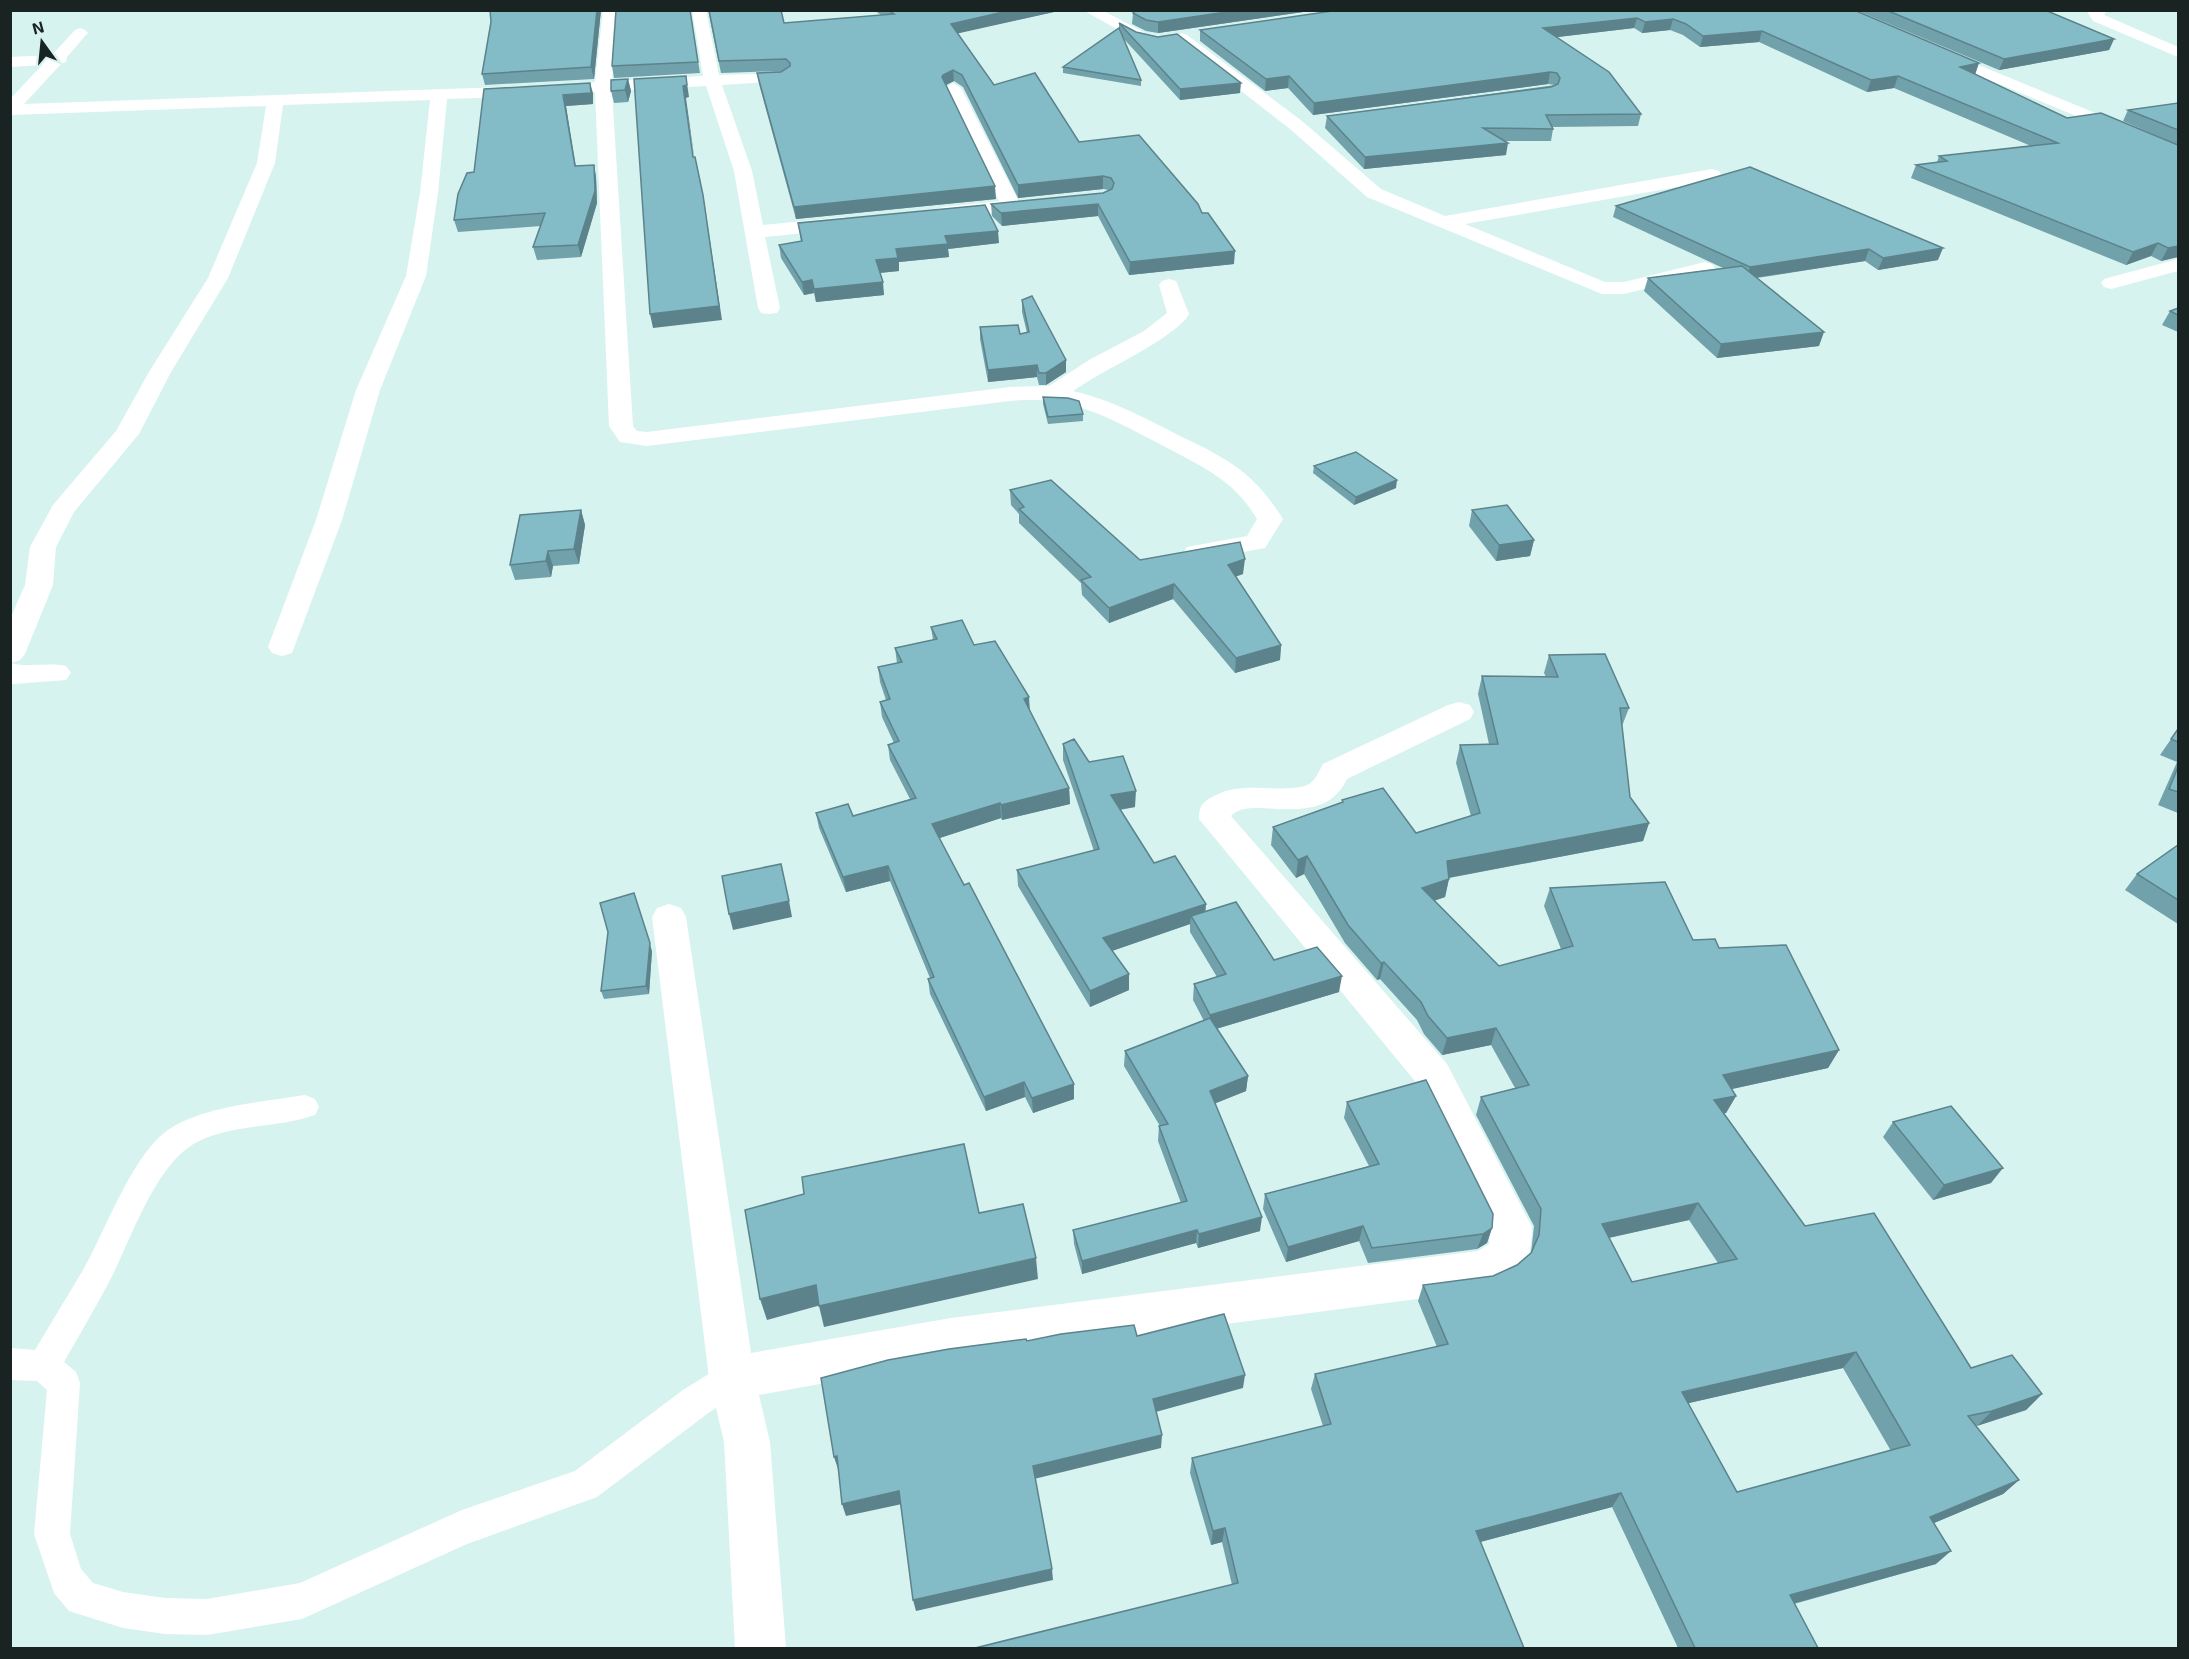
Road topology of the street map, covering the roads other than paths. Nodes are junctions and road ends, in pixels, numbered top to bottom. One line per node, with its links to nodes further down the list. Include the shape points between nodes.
1 (610, 10): 14 (street)
2 (699, 10): 13 (street)
3 (1090, 10): 7 (street, via 1141,37)
4 (2100, 10): 9 (street, via 2096,13 2098,18)
5 (80, 33): 10 (street)
6 (1206, 34): 7 (street)
7 (1182, 38): 22 (street)
8 (1924, 47): 23 (street)
9 (2175, 50)
10 (60, 59): 11 (street); 20 (street)
11 (10, 62)
12 (782, 76): 13 (street)
13 (712, 80): 14 (street); 30 (street, via 743,171)
14 (603, 87): 16 (street); 36 (street, via 621,426 629,437 647,439 978,399)
15 (953, 88): 26 (street)
16 (568, 89)
17 (544, 90): 18 (street)
18 (439, 95): 19 (street); 38 (street, via 416,276 368,390 329,520)
19 (275, 100): 20 (street); 39 (street, via 266,163 218,278 127,434 62,510 43,548 39,585)
20 (11, 110)
21 (1319, 122): 22 (street)
22 (1296, 125): 29 (street, via 1374,193)
23 (2178, 153)
24 (1712, 175): 29 (street)
25 (1034, 204): 26 (street)
26 (1011, 206): 27 (street)
27 (922, 215)
28 (863, 221): 30 (street)
29 (1443, 222): 32 (street, via 1602,288 1624,288)
30 (756, 232): 35 (street)
31 (2178, 265): 33 (street)
32 (1705, 268)
33 (2111, 283)
34 (1169, 285): 36 (street, via 1178,314 1167,327 1104,360)
35 (769, 308)
36 (1053, 394): 37 (street, via 1096,403 1195,452 1231,474 1259,499 1270,519 1256,542)
37 (1173, 556)
38 (282, 647)
39 (10, 654)
40 (10, 672): 41 (street)
41 (56, 673)
42 (1459, 712): 46 (street, via 1334,772 1318,794 1237,798 1215,809 1215,819 1433,1075 1511,1227 1510,1254 1486,1270 951,1339)
43 (669, 917): 46 (street)
44 (305, 1107): 45 (lane, via 216,1124 176,1139 150,1172 99,1270)
45 (27, 1365): 46 (lane, via 64,1383 52,1534 67,1580 82,1598 123,1610 207,1617 302,1601 462,1528 585,1485)
46 (732, 1378): 47 (street, via 747,1442)
47 (760, 1648)

